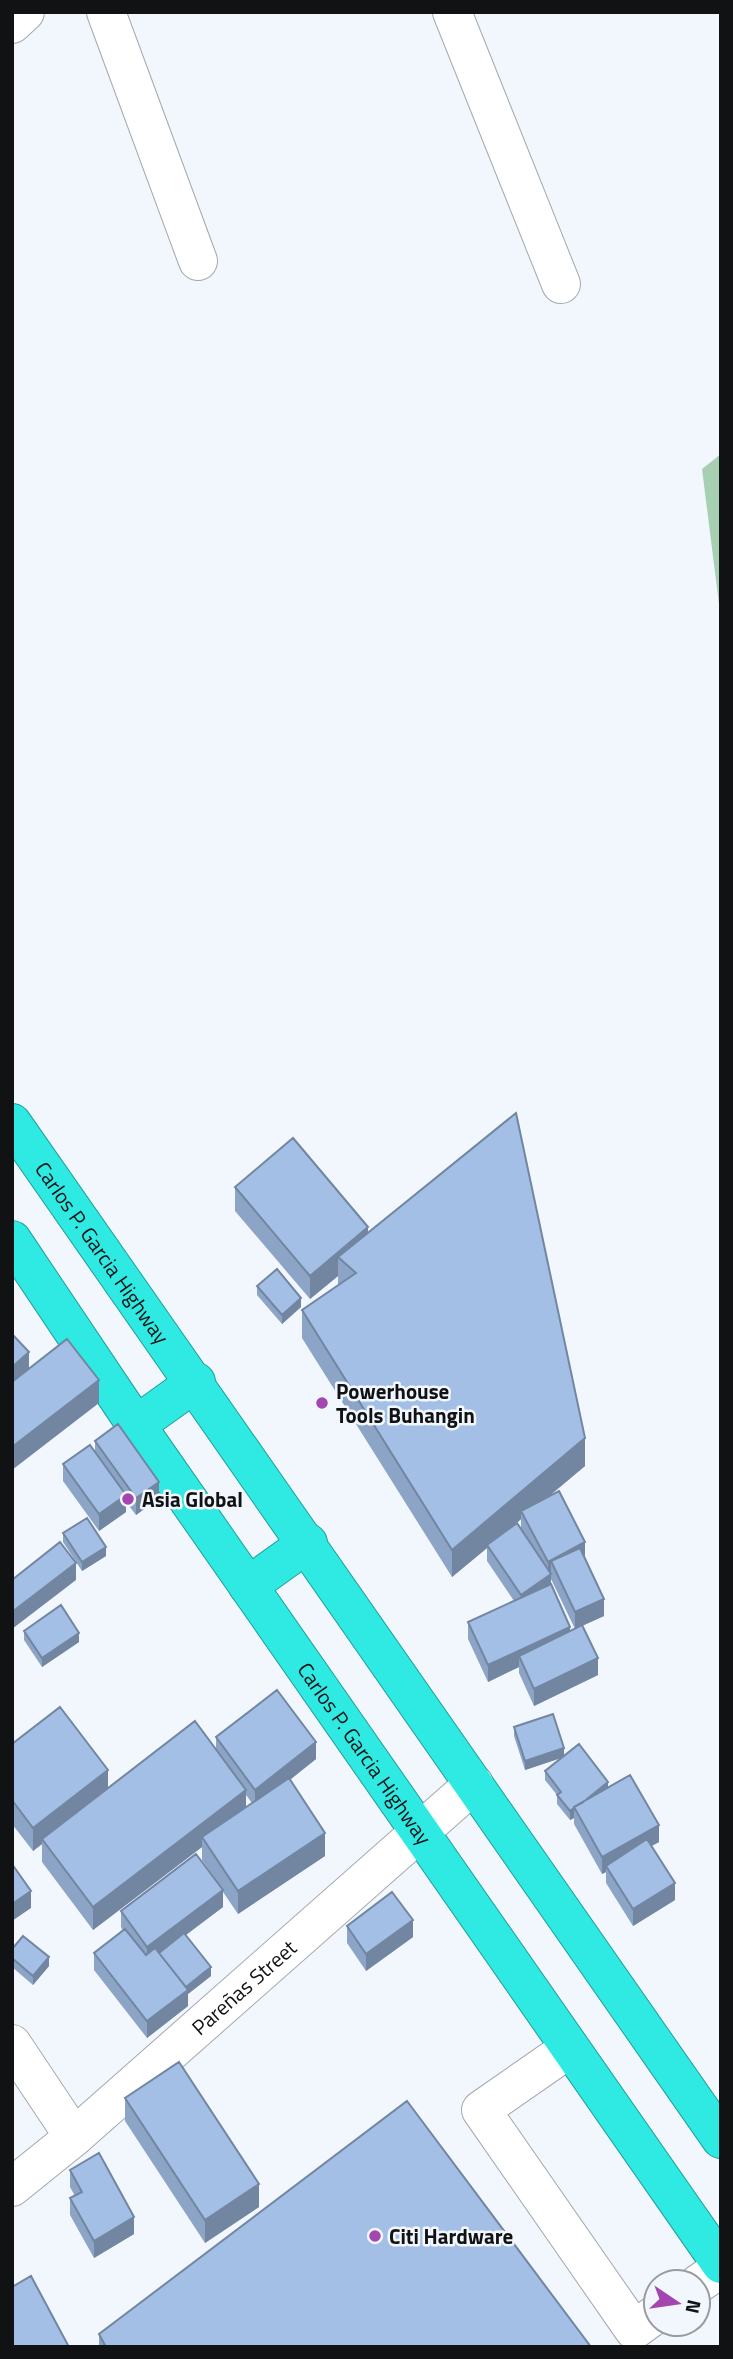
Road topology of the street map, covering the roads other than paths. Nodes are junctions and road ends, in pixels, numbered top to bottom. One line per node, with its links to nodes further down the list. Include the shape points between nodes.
1 (25, 12): 4 (street)
2 (106, 12): 5 (street)
3 (452, 12): 6 (street)
4 (12, 24)
5 (198, 261)
6 (561, 284)
7 (14, 1129): 9 (highway, Carlos P. Garcia Highway)
8 (12, 1240): 10 (highway, Carlos P. Garcia Highway)
9 (196, 1382): 10 (highway); 11 (highway, Carlos P. Garcia Highway)
10 (136, 1425): 12 (highway, Carlos P. Garcia Highway)
11 (308, 1543): 12 (highway); 13 (highway, Carlos P. Garcia Highway)
12 (248, 1586): 14 (highway, Carlos P. Garcia Highway)
13 (474, 1784): 14 (street, Pareñas Street); 17 (highway, Carlos P. Garcia Highway)
14 (419, 1831): 16 (highway, Carlos P. Garcia Highway); 18 (street, Pareñas Street)
15 (12, 2043): 18 (street)
16 (570, 2048): 20 (highway, Carlos P. Garcia Highway); 21 (street, via 481,2110 634,2329)
17 (718, 2128)
18 (74, 2137): 19 (street, Pareñas Street)
19 (12, 2188)
20 (721, 2266)
21 (642, 2324)

